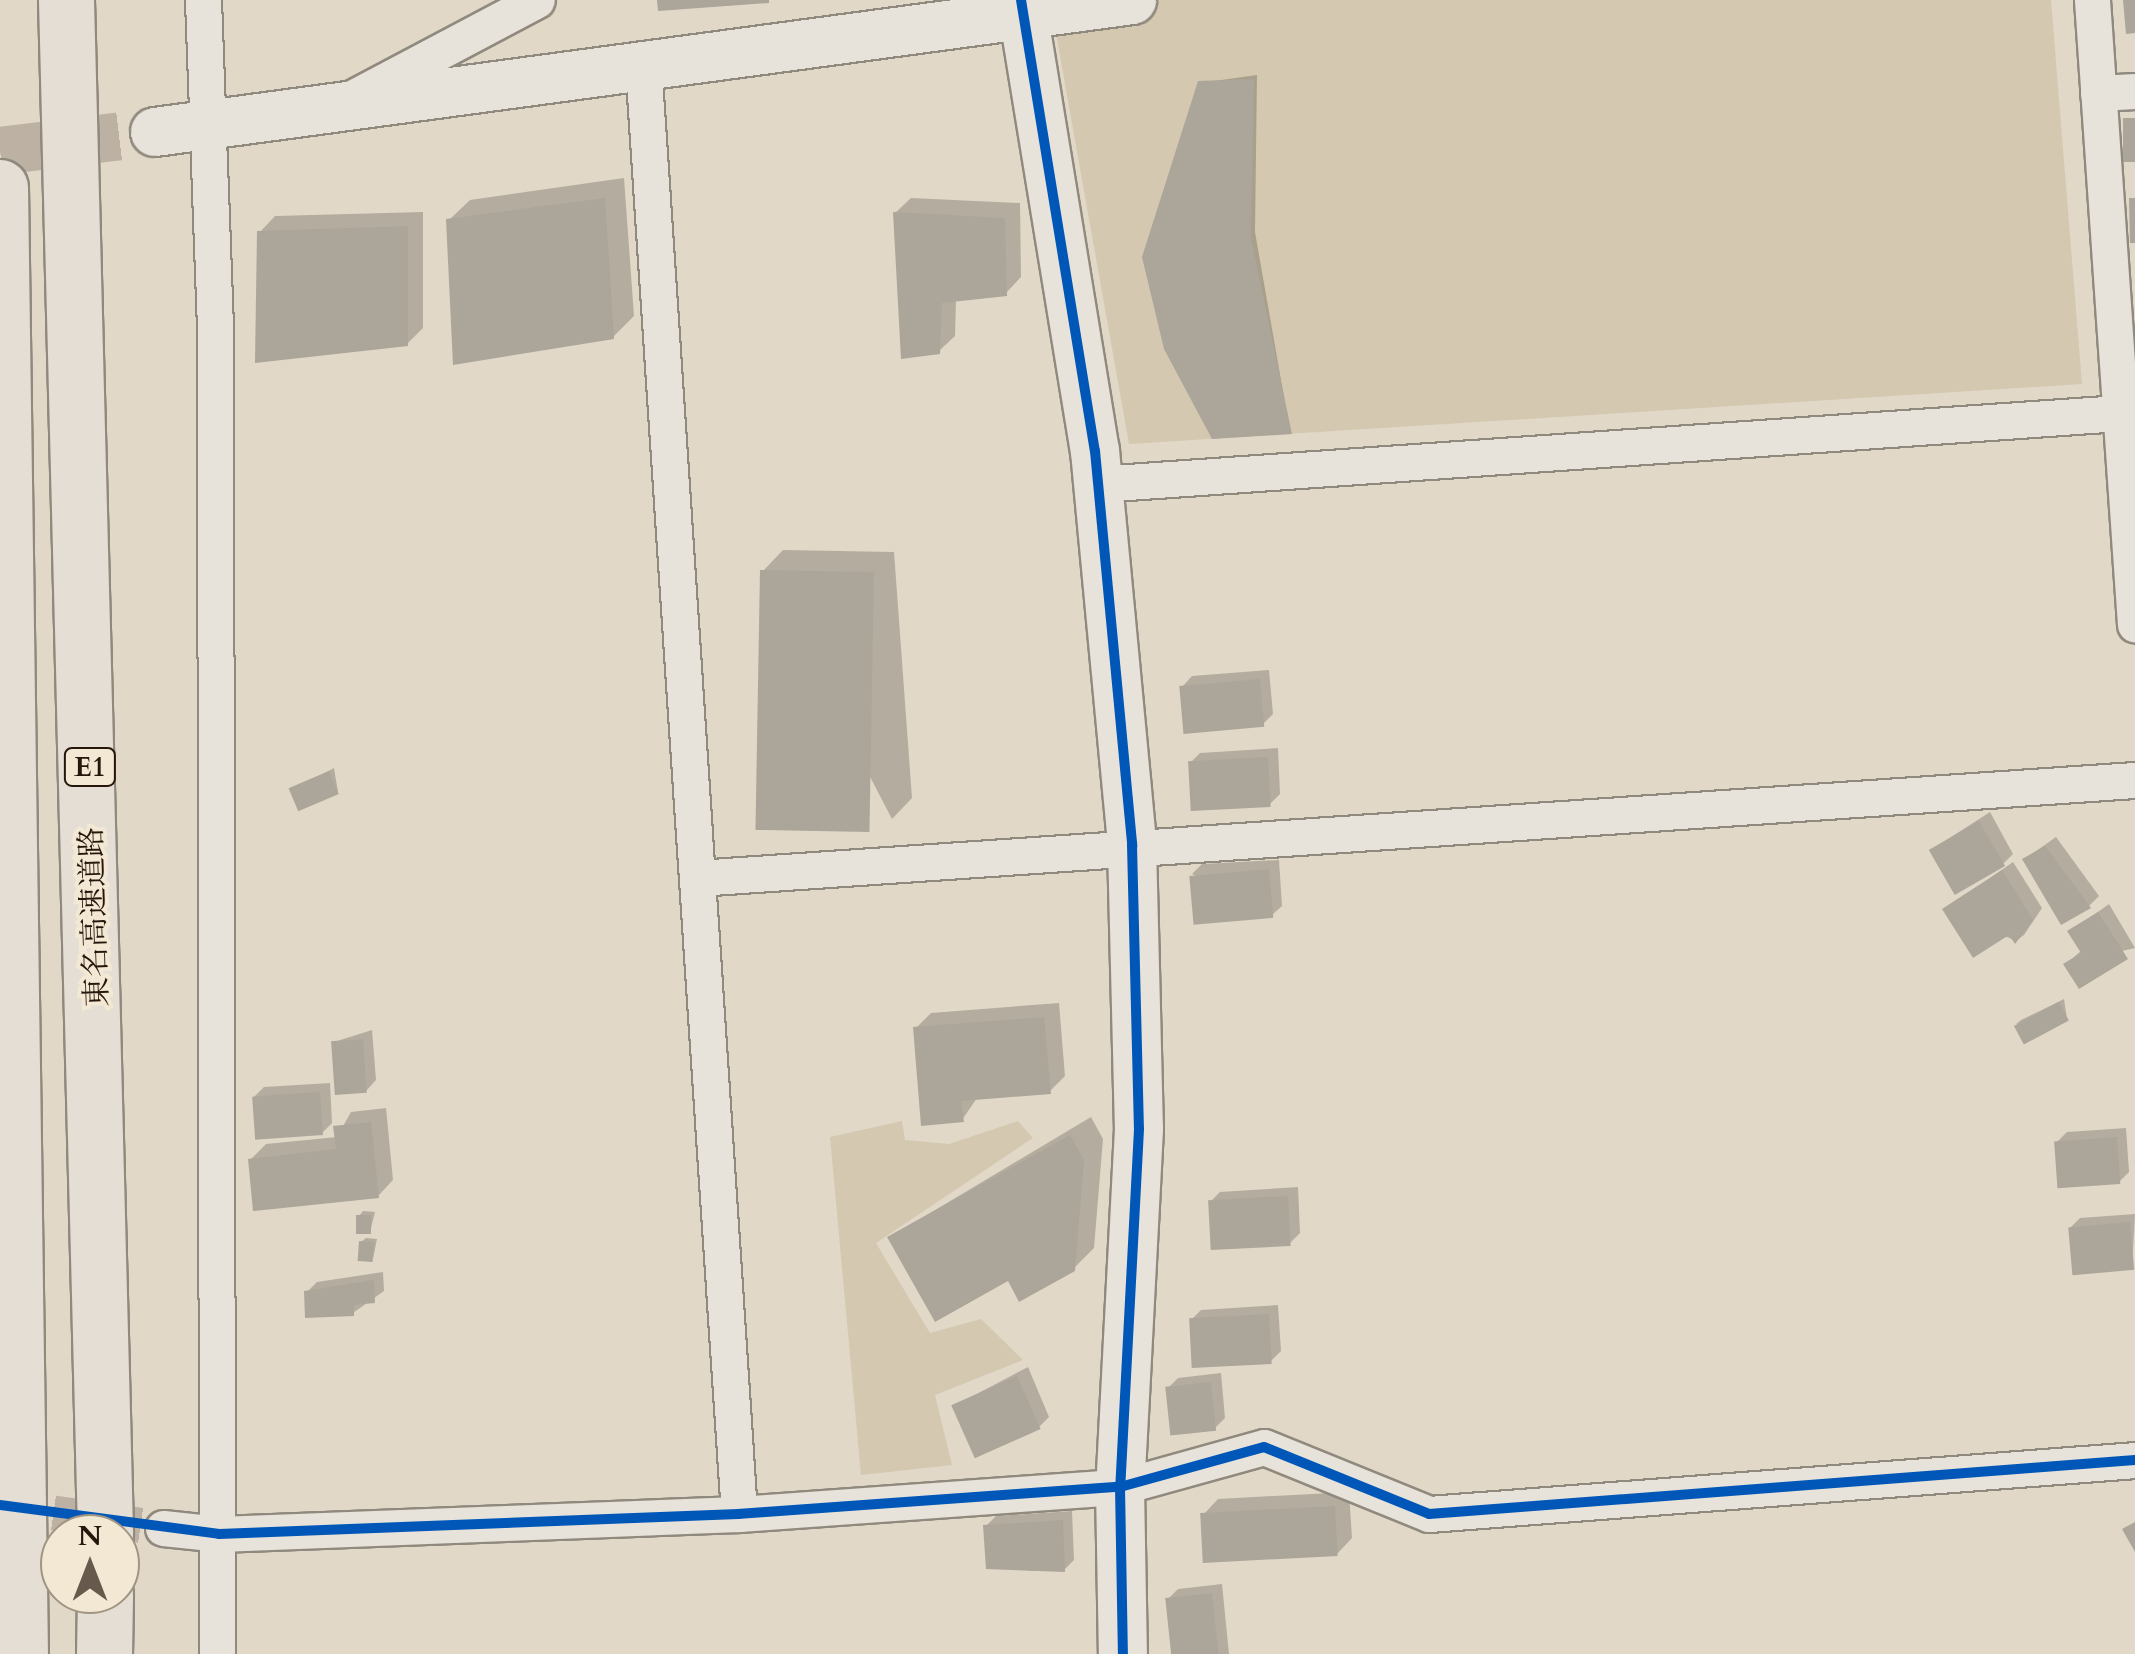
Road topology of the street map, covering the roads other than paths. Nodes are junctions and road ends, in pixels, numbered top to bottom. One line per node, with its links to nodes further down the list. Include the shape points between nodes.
1 (66, 0): 22 (highway, 東名高速道路 / E1)
2 (203, 0): 11 (street)
3 (536, 0): 10 (street)
4 (1132, 0): 6 (street)
5 (2092, 0): 9 (street)
6 (1023, 7): 7 (street); 15 (street)
7 (643, 64): 10 (street); 19 (street)
8 (2135, 91): 9 (street)
9 (2098, 93): 14 (street)
10 (366, 100): 11 (street)
11 (204, 123): 12 (street); 25 (street, via 215,332)
12 (155, 132)
13 (0, 187): 27 (highway)
14 (2120, 412): 15 (street); 16 (street)
15 (1098, 484): 18 (street)
16 (2135, 625)
17 (2135, 780): 18 (street)
18 (1132, 845): 19 (street); 21 (street, via 1138,1129)
19 (697, 878): 23 (street)
20 (2135, 1460): 21 (street, via 1429,1514 1264,1447)
21 (1120, 1487): 23 (street); 30 (street)
22 (104, 1514)
23 (739, 1514): 25 (street)
24 (163, 1528): 25 (street)
25 (218, 1534): 29 (street)
26 (105, 1614): 28 (highway)
27 (20, 1654)
28 (104, 1654)
29 (217, 1654)
30 (1123, 1654)

